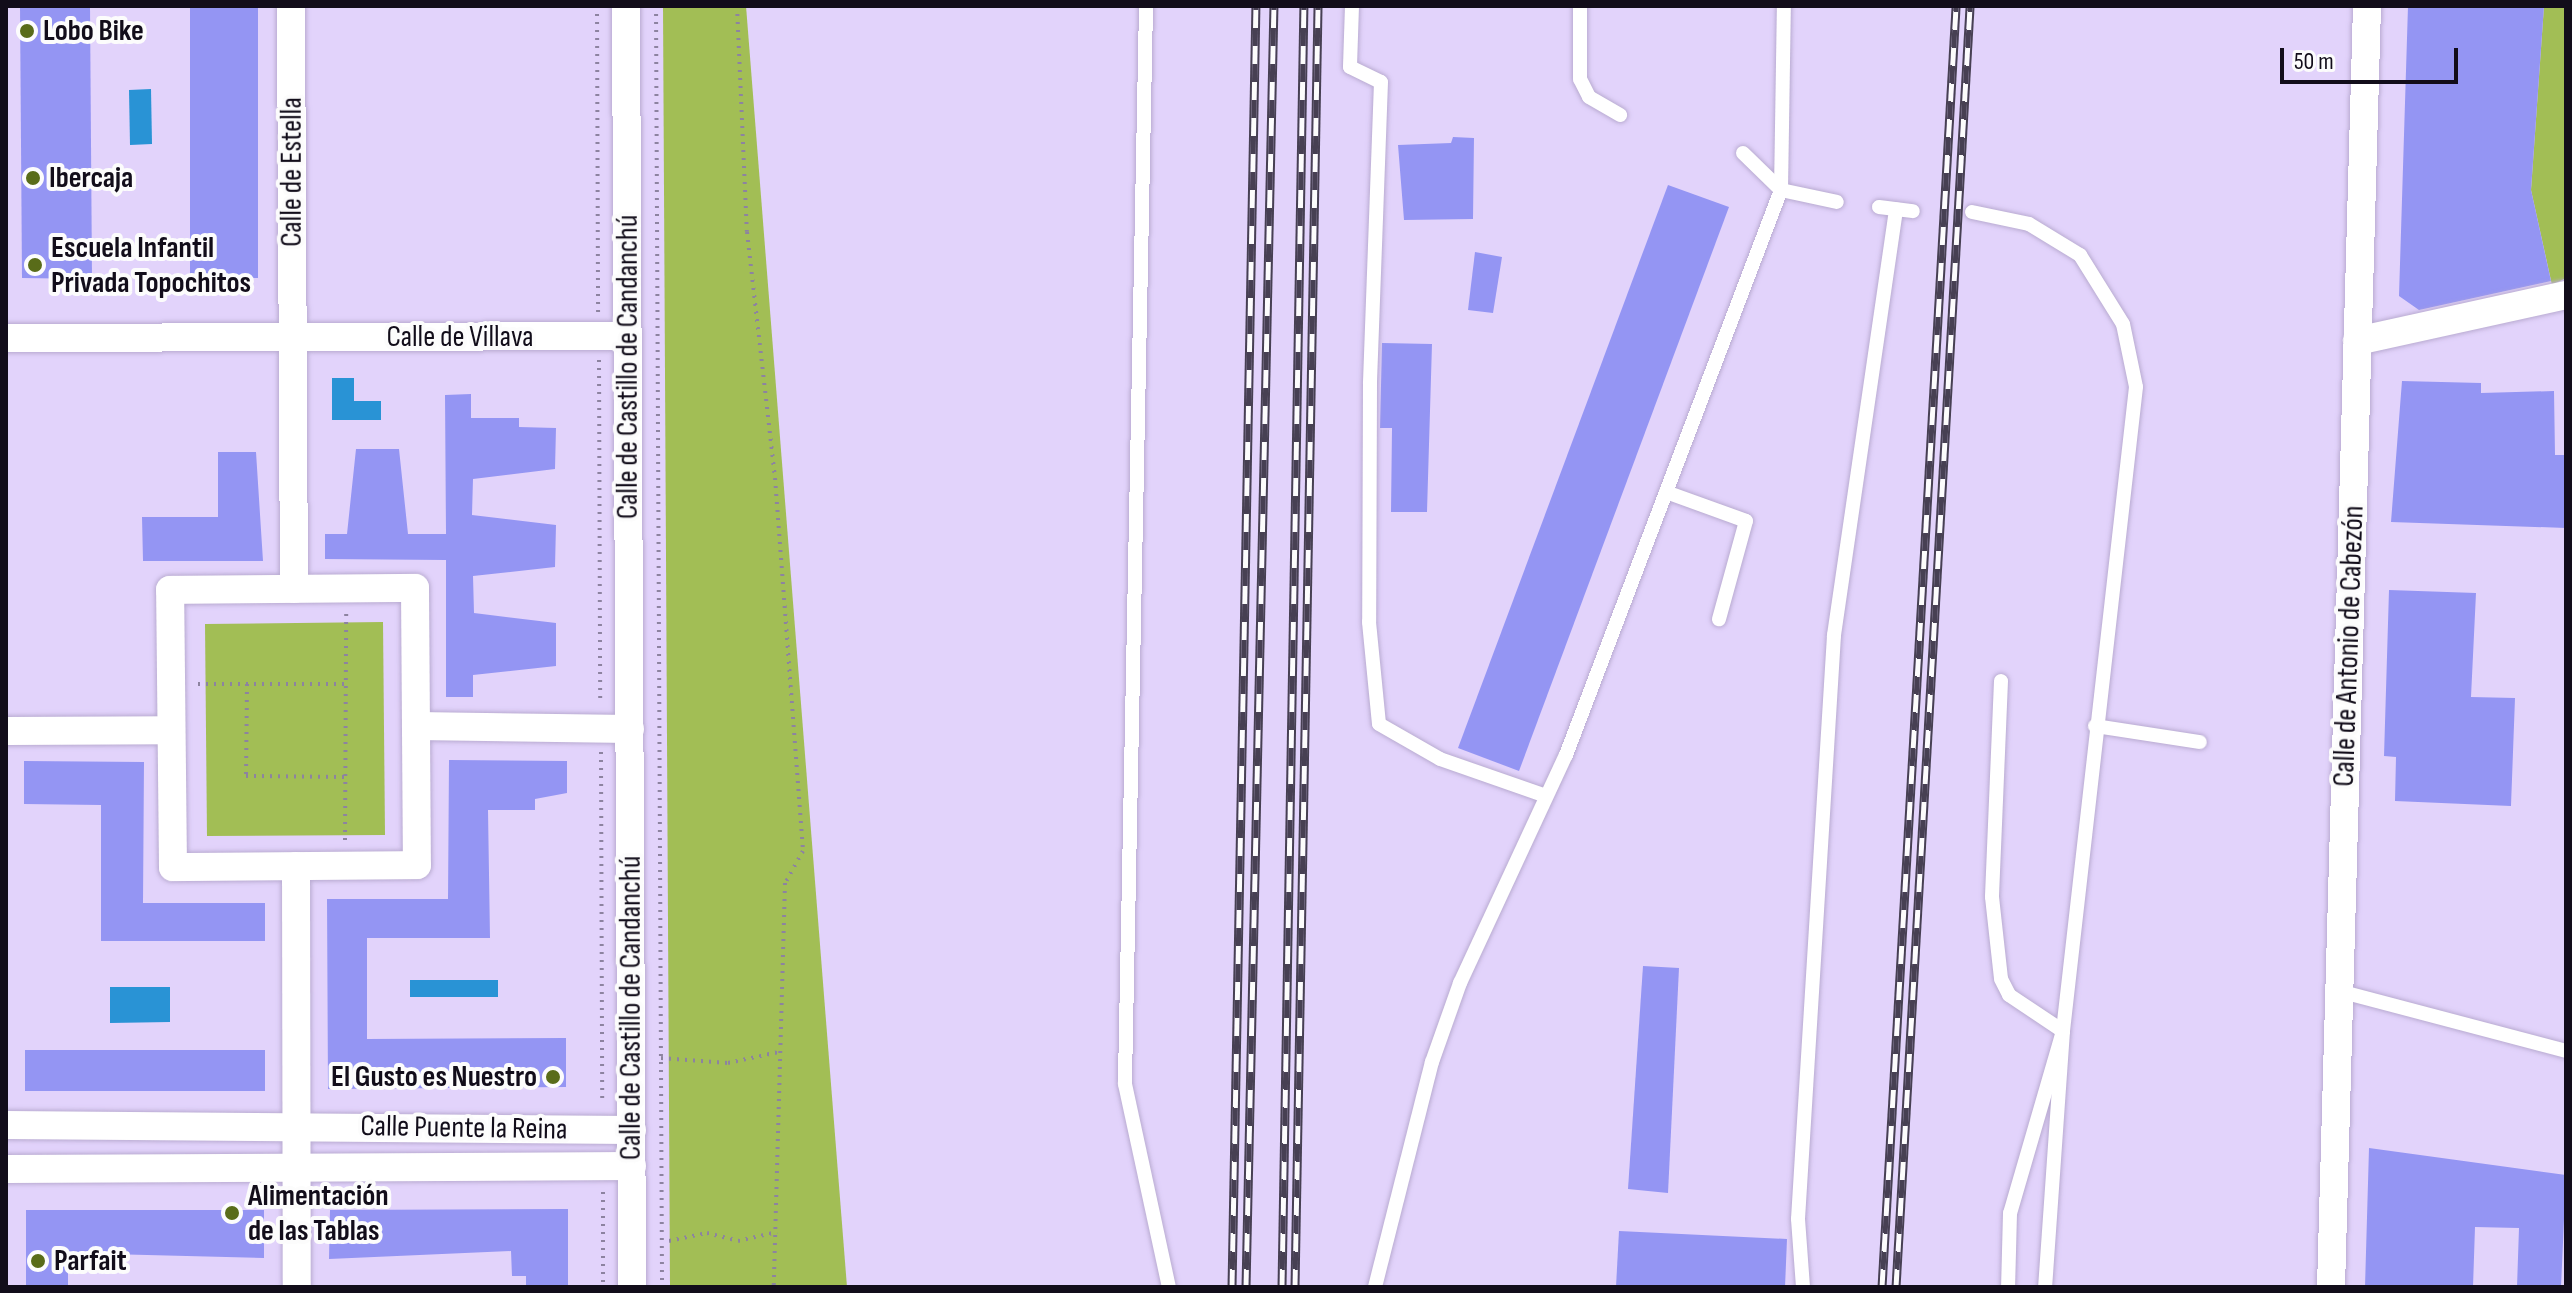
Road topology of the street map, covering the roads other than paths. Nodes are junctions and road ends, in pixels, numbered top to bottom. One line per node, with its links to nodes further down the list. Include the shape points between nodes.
1 (291, 6): 19 (street, Calle de Estella)
2 (626, 6): 17 (street, Calle de Castillo de Candanchú)
3 (1146, 6): 44 (lane, via 1125,1084)
4 (1352, 6): 31 (lane, via 1350,67 1381,82 1370,384 1369,622 1379,724 1440,759)
5 (1580, 6): 8 (lane, via 1580,79 1589,97)
6 (1784, 6): 10 (lane)
7 (2367, 6): 20 (street, Calle de Antonio de Cabezón)
8 (1620, 115)
9 (1743, 153): 10 (lane)
10 (1781, 190): 11 (lane); 21 (lane)
11 (1837, 202)
12 (1879, 207): 13 (lane)
13 (1896, 209): 14 (lane); 46 (lane, via 1834,635 1798,1219)
14 (1913, 211)
15 (1972, 212): 26 (lane, via 2029,224 2080,255 2123,324 2133,357 2136,387)
16 (2566, 295): 20 (street)
17 (628, 336): 19 (street, Calle de Villava); 27 (street, Calle de Castillo de Candanchú)
18 (6, 338): 19 (street, Calle de Villava)
19 (293, 338): 22 (street)
20 (2357, 341): 33 (street, Calle de Antonio de Cabezón)
21 (1666, 492): 23 (lane, via 1746,521); 31 (lane)
22 (294, 589): 25 (street, via 415,588); 28 (street, via 170,590)
23 (1719, 619)
24 (2001, 681): 34 (lane, via 1992,897 2001,979 2009,995)
25 (416, 726): 27 (street); 32 (street, via 417,865)
26 (2095, 726): 30 (lane); 34 (lane)
27 (630, 729): 38 (street, Calle de Castillo de Candanchú)
28 (171, 730): 29 (street); 32 (street, via 173,867)
29 (6, 731)
30 (2200, 742)
31 (1546, 796): 45 (lane, via 1488,913 1432,1062)
32 (296, 866): 37 (street)
33 (2339, 991): 35 (lane); 49 (street, Calle de Antonio de Cabezón)
34 (2063, 1031): 47 (lane, via 2010,1213); 48 (lane)
35 (2566, 1051)
36 (6, 1125): 37 (street, Calle Puente la Reina)
37 (297, 1125): 38 (street, Calle Puente la Reina); 41 (street)
38 (632, 1130): 39 (street, Calle de Castillo de Candanchú)
39 (632, 1166): 41 (street, Calle Puente la Reina); 43 (street, Calle de Castillo de Candanchú)
40 (6, 1169): 41 (street, Calle Puente la Reina)
41 (298, 1170): 42 (street)
42 (297, 1287)
43 (632, 1287)
44 (1169, 1287)
45 (1375, 1287)
46 (1803, 1287)
47 (2008, 1287)
48 (2045, 1287)
49 (2331, 1287)

